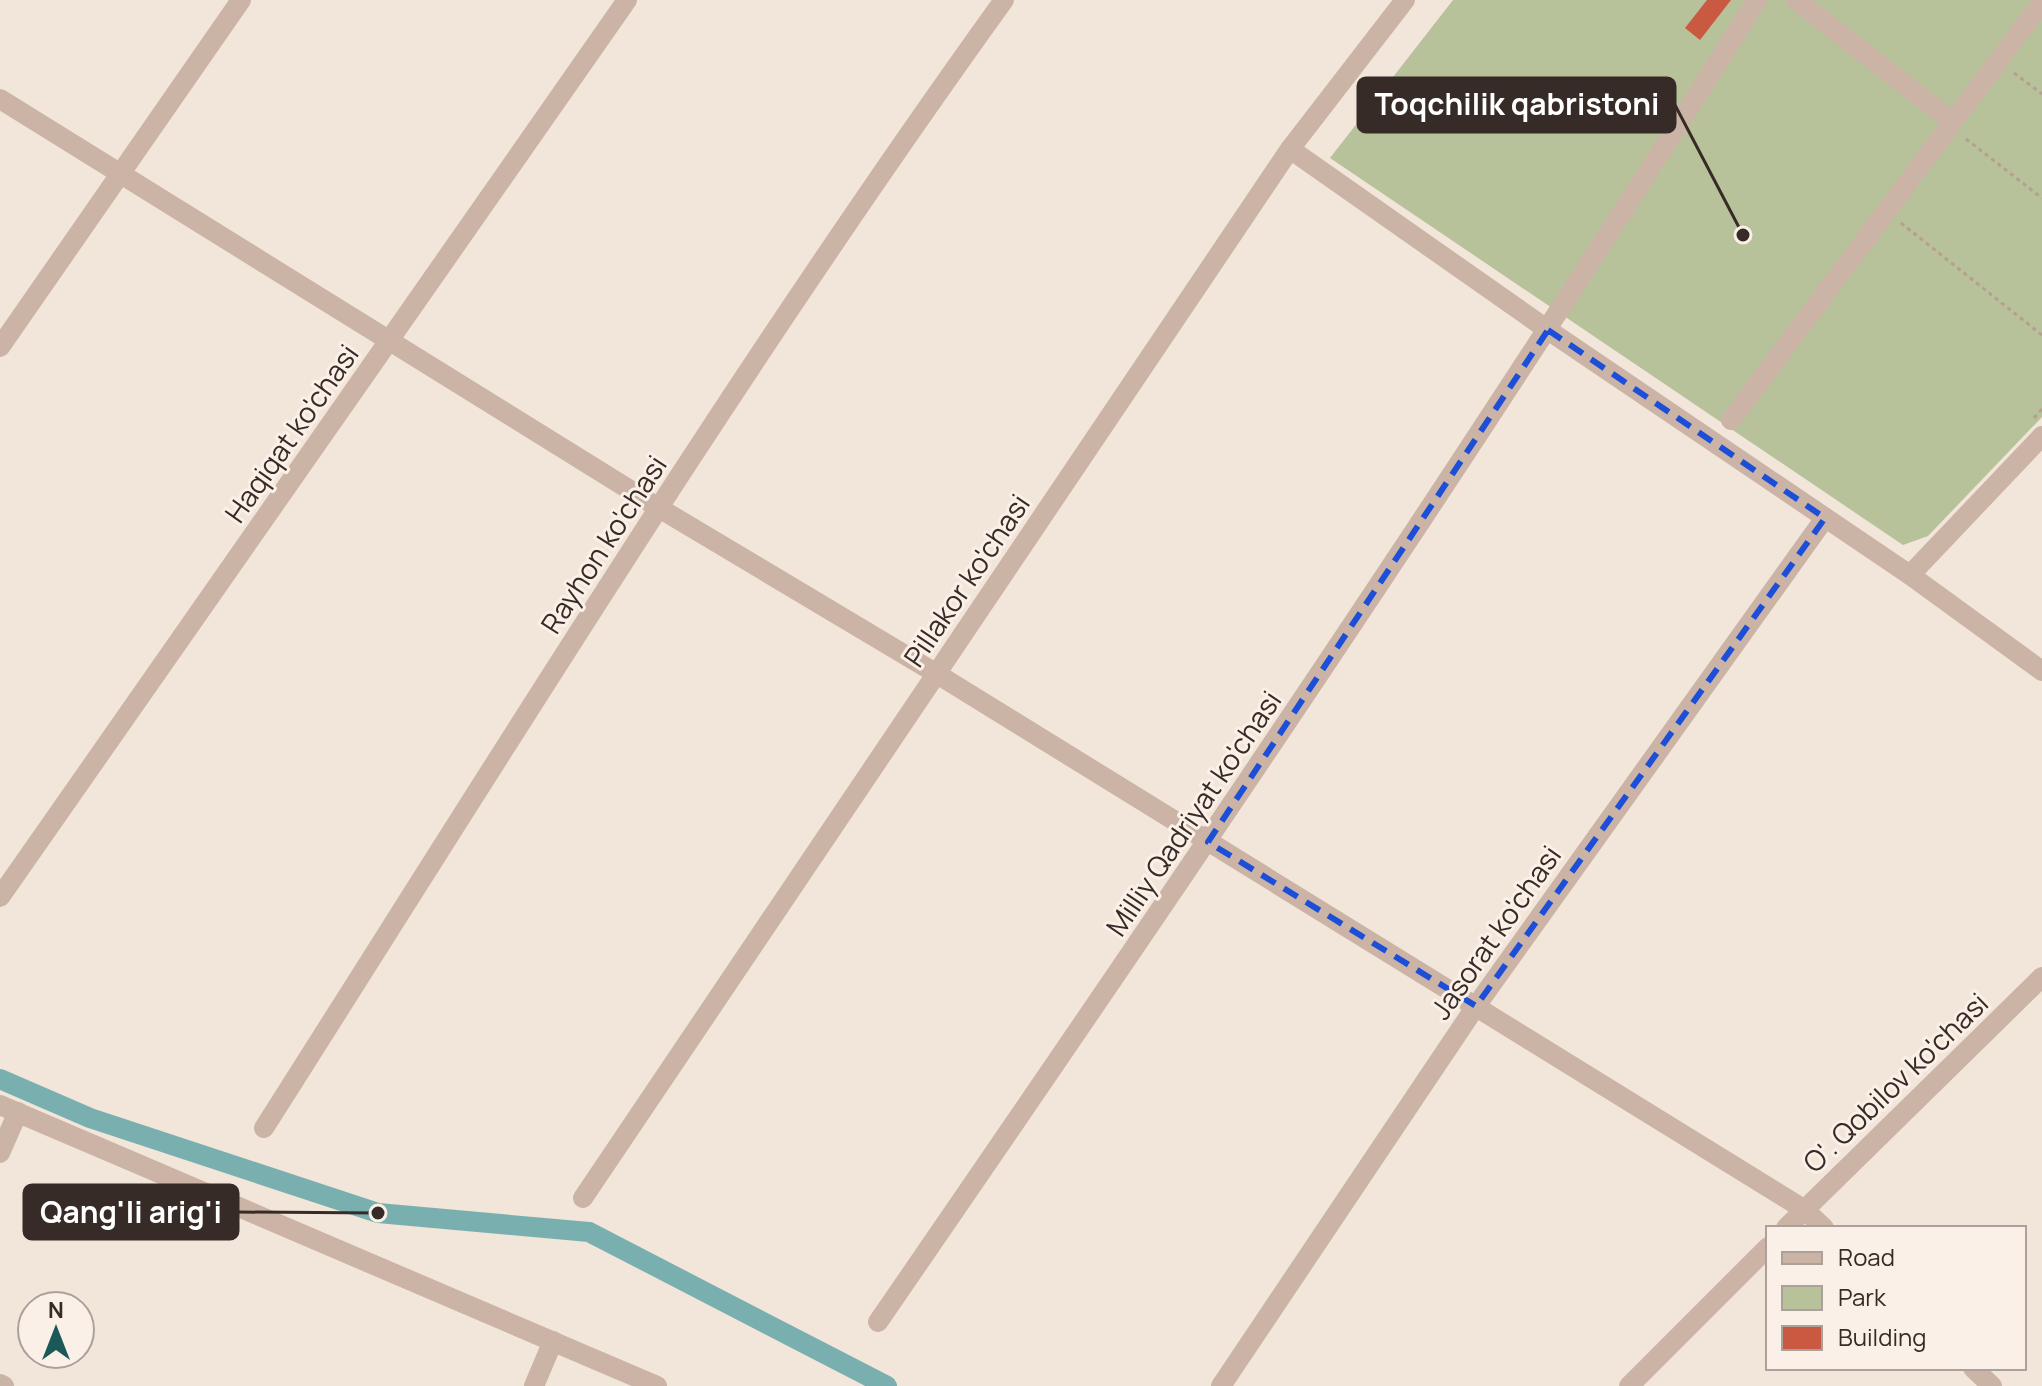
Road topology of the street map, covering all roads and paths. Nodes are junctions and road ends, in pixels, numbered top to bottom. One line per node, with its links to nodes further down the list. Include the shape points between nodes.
1 (241, 0): 13 (street)
2 (627, 0): 18 (street, Haqiqat ko'chasi)
3 (1004, 0): 22 (street, Rayhon ko'chasi, via 918,119)
4 (1405, 0): 12 (street, Pillakor ko'chasi)
5 (1757, 0): 16 (street, Milliy Qadriyat ko'chasi)
6 (1796, 0): 11 (street)
7 (2042, 2): 8 (street)
8 (1998, 62): 9 (path); 11 (street)
9 (2042, 94)
10 (0, 99): 13 (street)
11 (1952, 124): 14 (path); 15 (street)
12 (1290, 149): 16 (street); 26 (street, Pillakor ko'chasi)
13 (121, 174): 18 (street); 19 (street)
14 (2042, 198)
15 (1887, 213): 17 (path); 20 (street)
16 (1548, 330): 23 (street); 27 (street, Milliy Qadriyat ko'chasi)
17 (2042, 335)
18 (389, 341): 22 (street); 28 (street, Haqiqat ko'chasi)
19 (0, 347)
20 (1731, 420)
21 (2042, 436): 24 (street)
22 (659, 508): 26 (street); 32 (street, Rayhon ko'chasi)
23 (1825, 518): 24 (street); 30 (street, Jasorat ko'chasi)
24 (1910, 575): 25 (street)
25 (2042, 671)
26 (937, 674): 27 (street); 34 (street, Pillakor ko'chasi)
27 (1208, 842): 30 (street); 39 (street, Milliy Qadriyat ko'chasi)
28 (0, 897)
29 (2042, 977): 35 (street, O'. Qobilov ko'chasi)
30 (1476, 1006): 35 (street); 44 (street, Jasorat ko'chasi)
31 (9, 1108): 33 (street); 40 (street)
32 (264, 1128)
33 (0, 1153)
34 (583, 1198)
35 (1805, 1210): 36 (street, O'. Qobilov ko'chasi); 37 (street)
36 (1788, 1226)
37 (1822, 1226)
38 (1766, 1249): 45 (street)
39 (878, 1322)
40 (553, 1341): 42 (street); 43 (street)
41 (1975, 1370): 46 (street)
42 (534, 1386)
43 (657, 1386)
44 (1221, 1386)
45 (1629, 1386)
46 (1992, 1386)

